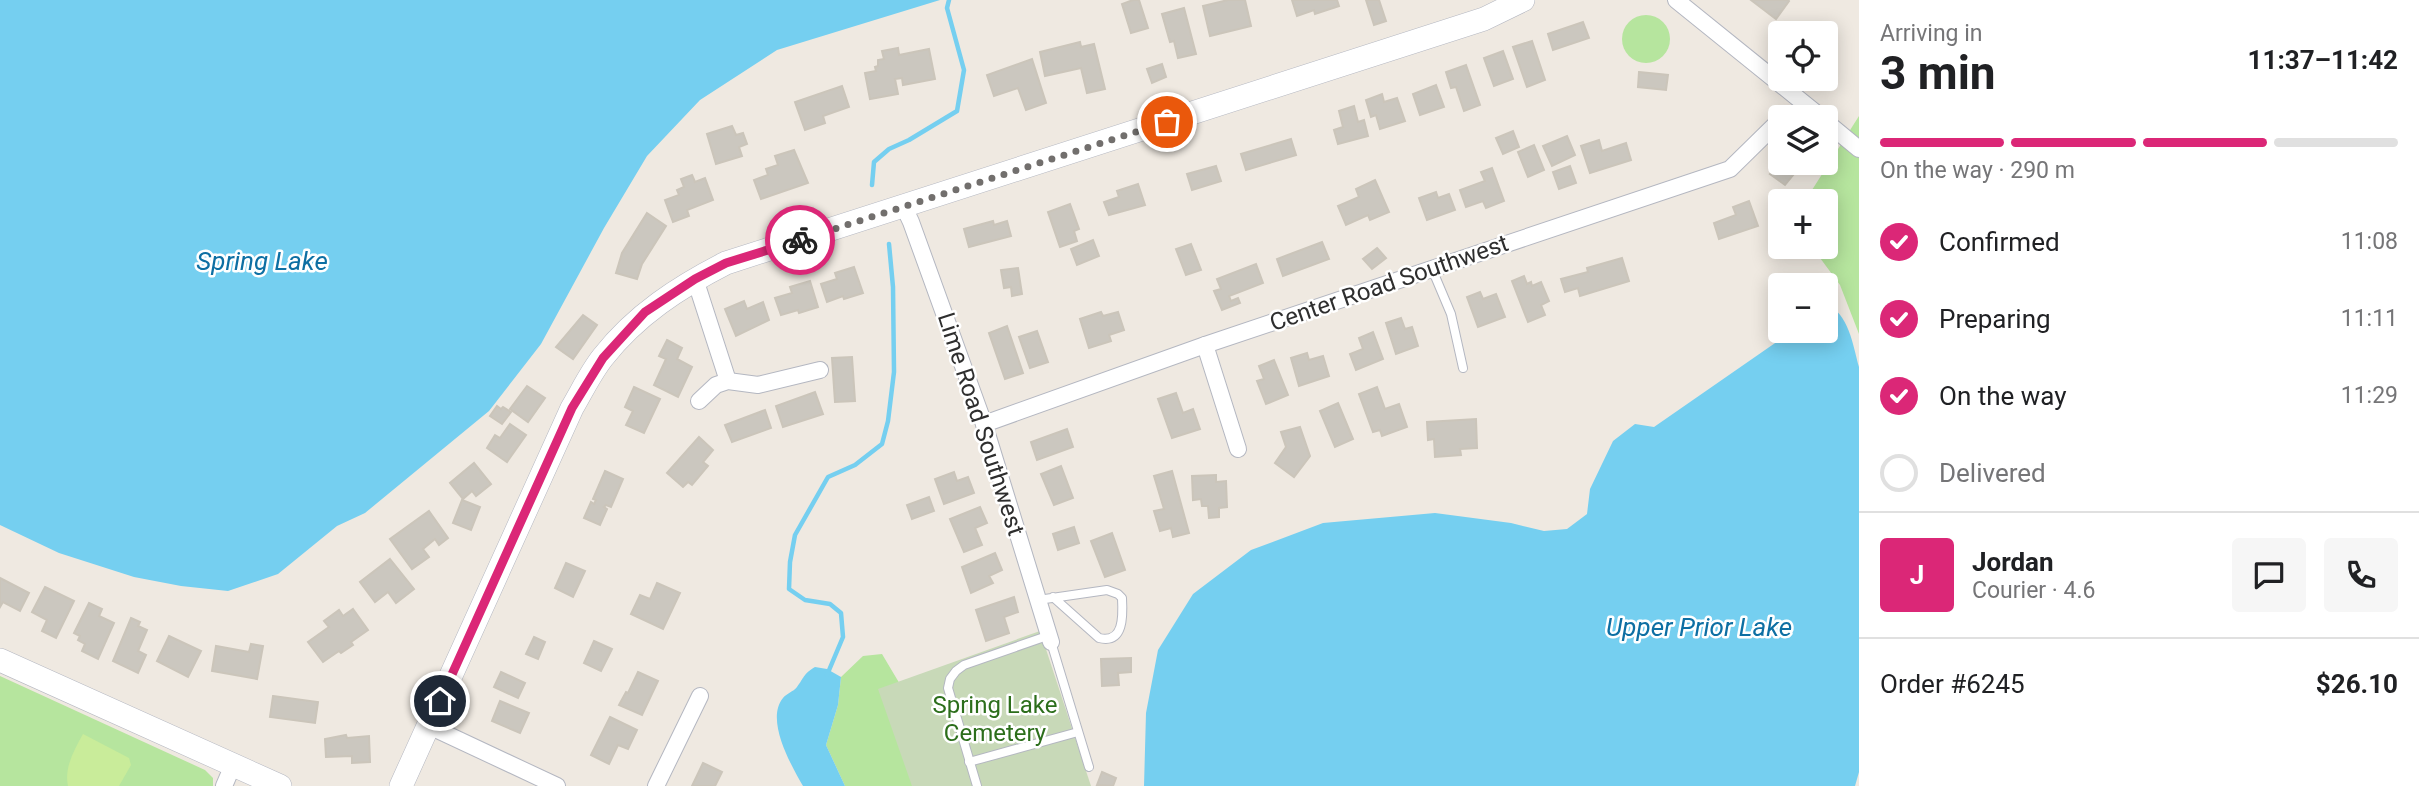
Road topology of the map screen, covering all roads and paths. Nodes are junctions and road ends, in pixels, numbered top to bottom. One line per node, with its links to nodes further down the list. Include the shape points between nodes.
1 (1523, 0): 9 (street, via 1484,19)
2 (1676, 0): 3 (street)
3 (1800, 100): 4 (street, Center Road Southwest); 5 (street)
4 (1795, 105)
5 (1806, 105)
6 (1768, 132): 10 (street, Center Road Southwest, via 1730,169)
7 (1838, 132): 8 (street)
8 (1859, 149)
9 (904, 207): 11 (street, via 726,263); 17 (street, Lime Road Southwest)
10 (1432, 269): 12 (street, Center Road Southwest); 13 (lane, via 1451,314)
11 (695, 279): 15 (street); 23 (street, via 645,312 603,358 572,408)
12 (1205, 345): 17 (street, Center Road Southwest); 18 (street)
13 (1463, 368)
14 (820, 370): 15 (street, via 758,385)
15 (728, 381): 16 (street, via 716,385)
16 (699, 401)
17 (984, 424): 19 (street, Lime Road Southwest)
18 (1238, 449)
19 (1045, 598): 19 (lane, via 1114,591 1122,598 1119,631 1108,640 1099,638); 20 (street, Lime Road Southwest)
20 (1051, 639): 24 (lane); 25 (lane, via 964,665 950,679 948,688)
21 (0, 660): 26 (street)
22 (700, 696): 32 (street)
23 (429, 726): 30 (street); 31 (street)
24 (1078, 732): 25 (lane); 27 (lane)
25 (970, 762): 33 (lane)
26 (233, 765): 28 (street); 29 (street)
27 (1089, 767)
28 (224, 786)
29 (280, 786)
30 (401, 786)
31 (558, 786)
32 (656, 786)
33 (976, 786)

